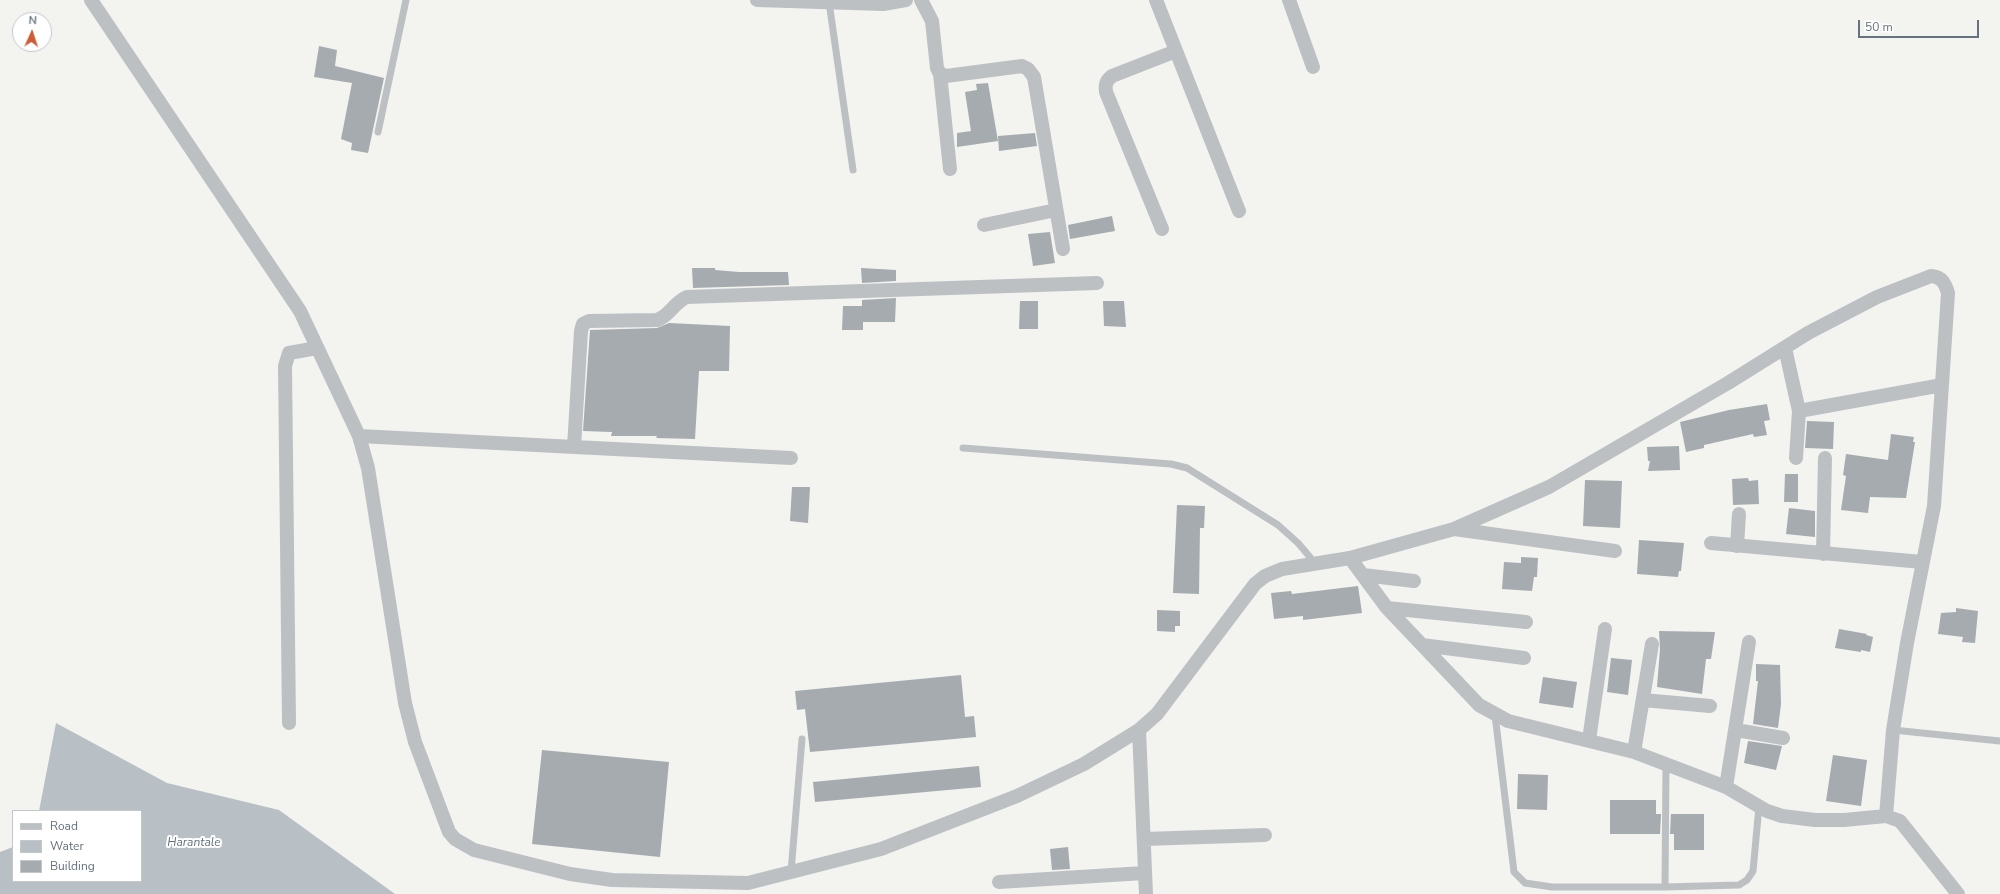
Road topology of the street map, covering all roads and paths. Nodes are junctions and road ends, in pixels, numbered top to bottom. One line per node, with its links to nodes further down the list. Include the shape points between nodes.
1 (91, 0): 21 (street, via 300,311)
2 (406, 0): 12 (lane)
3 (757, 0): 8 (street)
4 (906, 0): 8 (street, via 884,4)
5 (922, 0): 11 (street, via 932,21 937,68)
6 (1156, 0): 9 (street)
7 (1289, 0): 10 (street)
8 (829, 2): 14 (lane)
9 (1176, 50): 16 (street); 18 (street, via 1112,76 1107,80 1106,86 1106,92)
10 (1313, 66)
11 (940, 74): 13 (street); 15 (street, via 946,76 1022,66 1028,68 1034,77)
12 (378, 132)
13 (950, 169)
14 (853, 170)
15 (1056, 210): 17 (street); 19 (street)
16 (1239, 211)
17 (984, 225)
18 (1162, 229)
19 (1063, 249)
20 (1097, 283): 26 (street, via 687,297 678,301 664,318 657,320 589,320 583,324 581,331)
21 (317, 348): 25 (street); 52 (street, via 289,353 285,366)
22 (1784, 348): 23 (street, via 1877,297 1931,276 1938,277 1944,283 1948,294); 24 (street); 32 (street, via 1549,486)
23 (1942, 385): 24 (street); 38 (street, via 1934,506)
24 (1799, 411): 29 (street)
25 (359, 436): 26 (street); 71 (street, via 368,468 405,703 415,742 449,832 455,839 474,850 570,874 612,880)
26 (574, 447): 28 (street)
27 (963, 448): 39 (lane, via 1171,464 1187,468 1278,525 1298,543)
28 (791, 458)
29 (1796, 458)
30 (1825, 458): 36 (street)
31 (1739, 514): 34 (street)
32 (1454, 529): 35 (street); 37 (street)
33 (1712, 543): 34 (street)
34 (1737, 546): 36 (street)
35 (1615, 550)
36 (1823, 554): 38 (street)
37 (1350, 558): 39 (street); 40 (street)
38 (1922, 562): 55 (street)
39 (1315, 564): 53 (street, via 1282,569 1265,576 1255,584 1156,714)
40 (1363, 575): 41 (street); 42 (street)
41 (1414, 582)
42 (1387, 608): 43 (street); 47 (street)
43 (1526, 622)
44 (1605, 629): 58 (street)
45 (1749, 642): 54 (street)
46 (1652, 644): 49 (street)
47 (1422, 645): 48 (street); 51 (street, via 1479,705)
48 (1524, 658)
49 (1643, 700): 50 (street); 60 (street)
50 (1710, 706)
51 (1495, 715): 58 (street, via 1508,721); 70 (lane, via 1514,872 1525,883 1552,887)
52 (289, 723)
53 (1139, 730): 66 (street); 67 (street, via 1084,764 1017,796 881,849)
54 (1736, 730): 56 (street); 62 (street)
55 (1893, 730): 59 (lane); 64 (street)
56 (1783, 738)
57 (802, 739): 67 (lane)
58 (1589, 740): 60 (street)
59 (2000, 741)
60 (1634, 752): 61 (street)
61 (1666, 764): 62 (street); 70 (lane)
62 (1726, 787): 63 (street)
63 (1759, 806): 64 (street, via 1782,816 1815,820); 70 (lane, via 1753,871 1748,880 1738,885)
64 (1886, 816): 73 (street, via 1900,821)
65 (1265, 835): 66 (street)
66 (1144, 839): 68 (street)
67 (791, 872): 71 (street)
68 (1144, 874): 69 (street); 72 (street)
69 (999, 882)
70 (1665, 887)
71 (748, 889)
72 (1146, 894)
73 (1958, 894)

